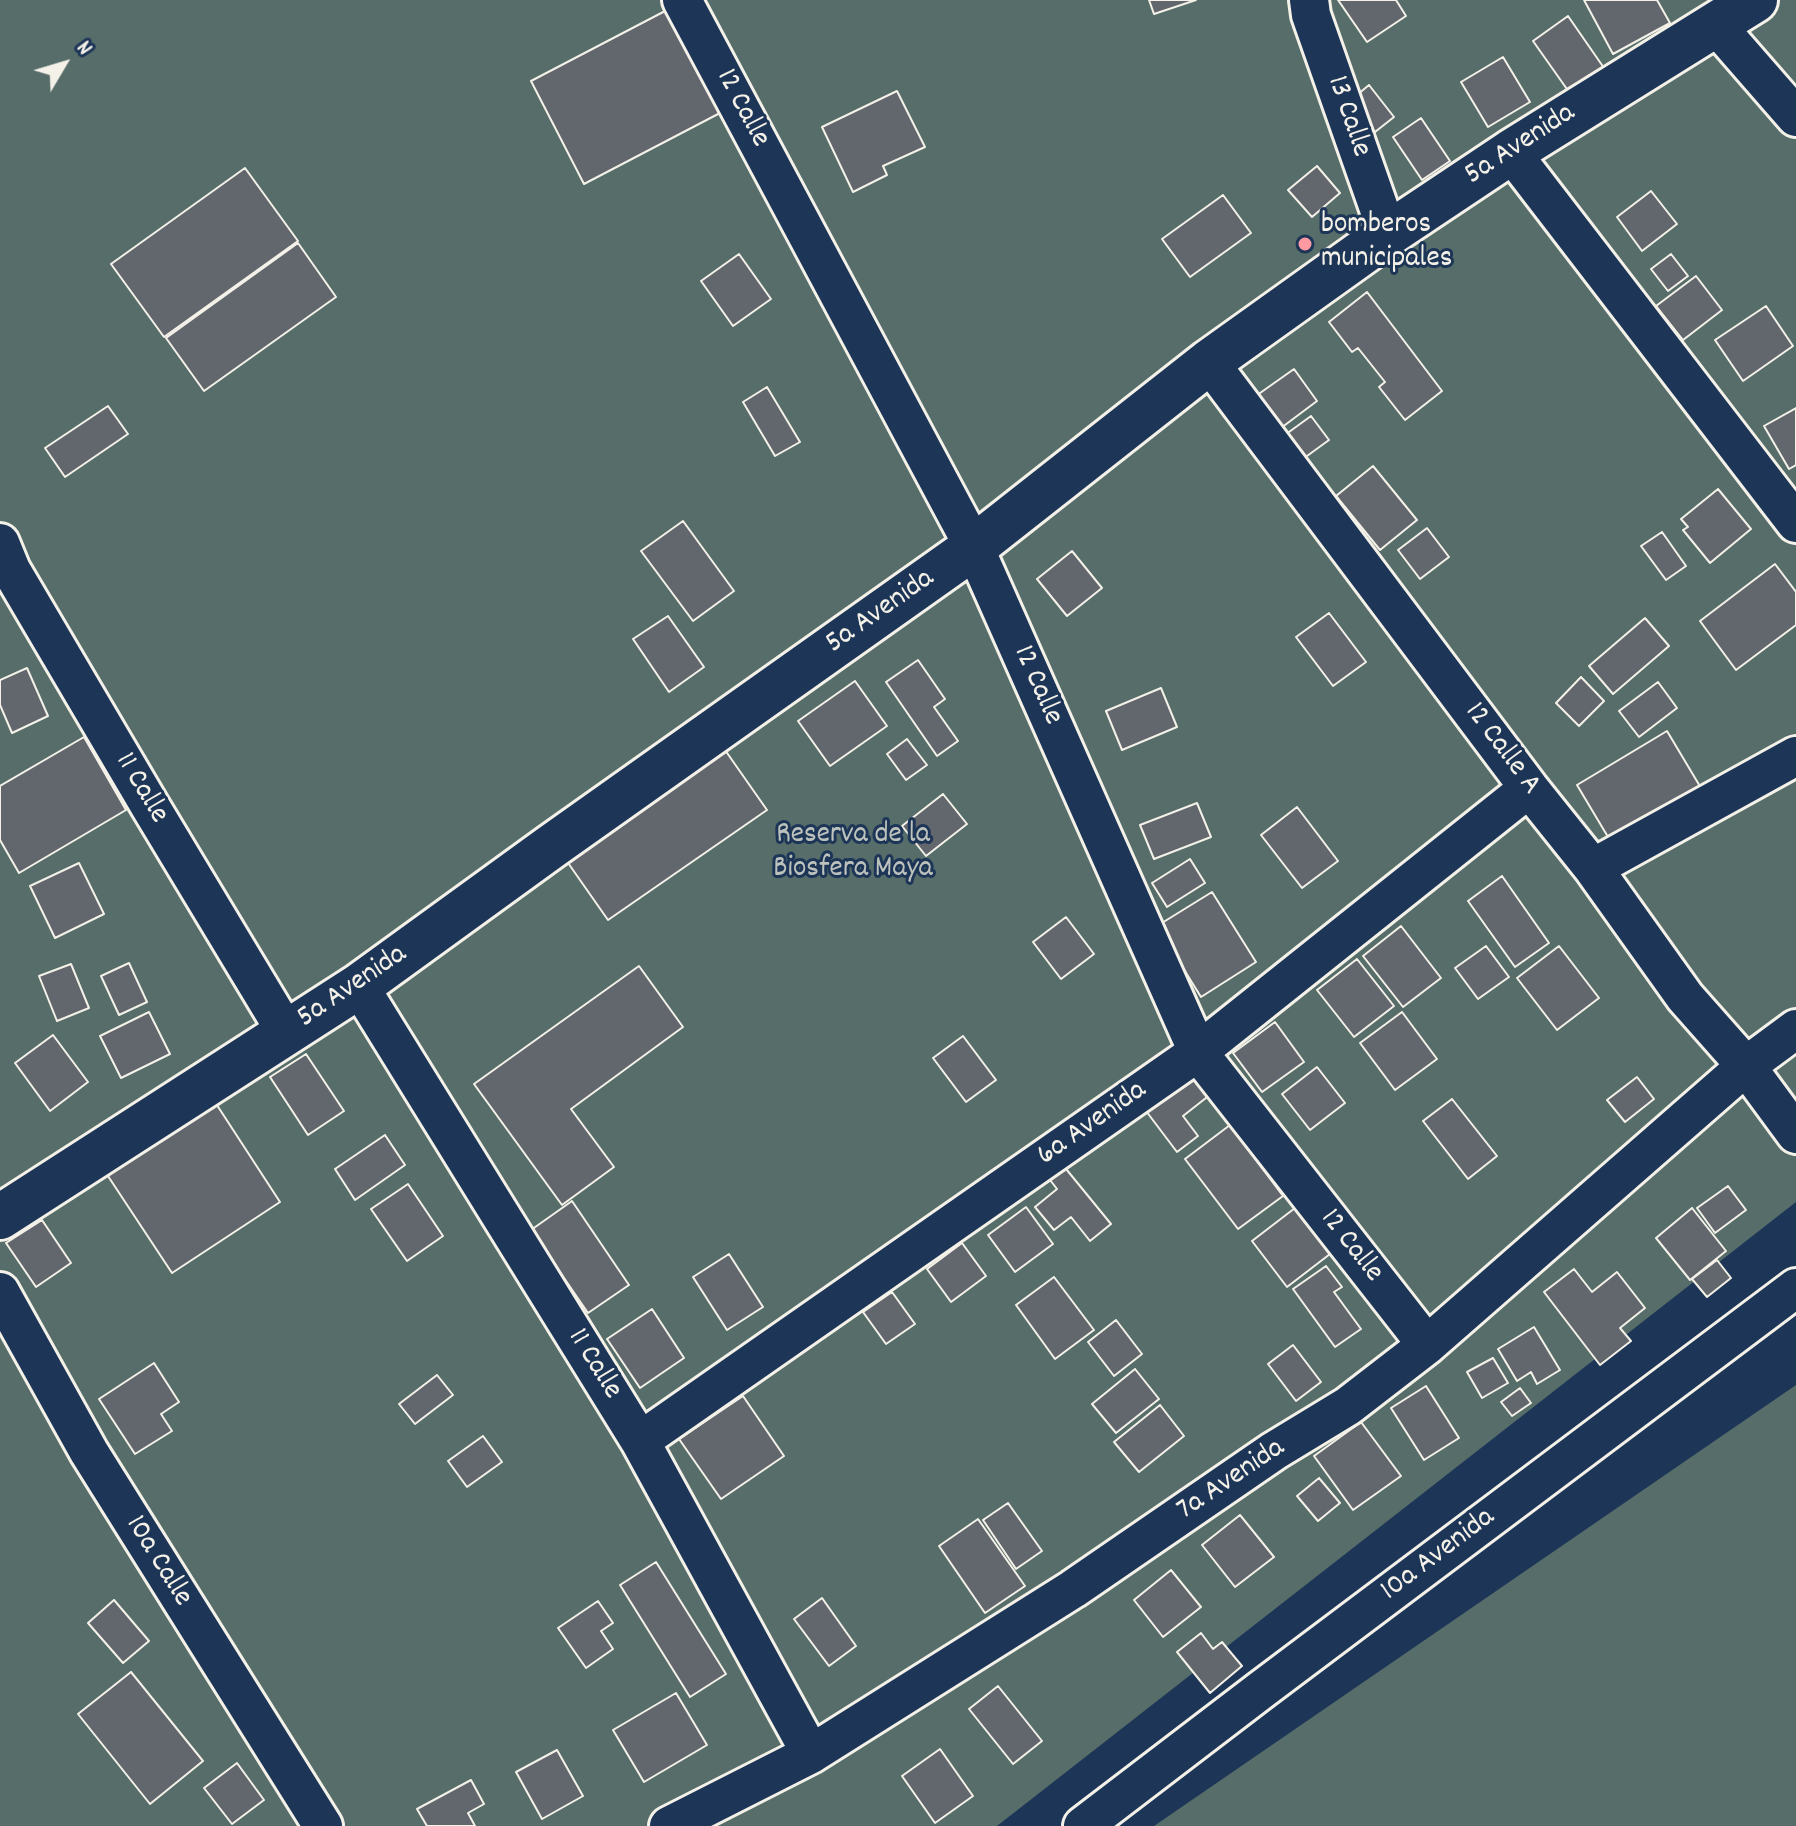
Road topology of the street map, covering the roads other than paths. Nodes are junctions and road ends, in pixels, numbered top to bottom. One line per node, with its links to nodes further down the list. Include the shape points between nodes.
1 (682, 0): 11 (street, 12 Calle)
2 (1309, 0): 7 (street, 13 Calle)
3 (1755, 0): 4 (street, 5a Avenida)
4 (1715, 24): 5 (street); 6 (street, 5a Avenida)
5 (1796, 117)
6 (1511, 152): 7 (street, 5a Avenida); 9 (street)
7 (1388, 234): 8 (street, 5a Avenida)
8 (1209, 362): 11 (street, 5a Avenida); 13 (street, 12 Calle A)
9 (1796, 523)
10 (0, 543): 17 (street, 11 Calle, via 11,570)
11 (974, 547): 15 (street, 5a Avenida); 18 (street, 12 Calle)
12 (1796, 756): 14 (street)
13 (1529, 788): 14 (street, 12 Calle A); 18 (street, 6a Avenida)
14 (1593, 868): 19 (street, 12 Calle A, via 1685,997)
15 (359, 986): 17 (street, 5a Avenida); 25 (street, 11 Calle)
16 (1796, 1029): 19 (street, 7a Avenida)
17 (286, 1032): 21 (street, 5a Avenida)
18 (1198, 1052): 24 (street, 12 Calle); 25 (street, 6a Avenida)
19 (1746, 1066): 20 (street, 12 Calle A); 24 (street, 7a Avenida)
20 (1796, 1134)
21 (1, 1212)
22 (1796, 1288): 29 (street, 10a Avenida)
23 (0, 1292): 27 (street, 10a Calle, via 89,1452)
24 (1427, 1345): 26 (street, 7a Avenida, via 1348,1406 1073,1589)
25 (640, 1441): 26 (street, 11 Calle)
26 (811, 1754): 28 (street, 7a Avenida)
27 (323, 1826)
28 (669, 1826)
29 (1083, 1826)

